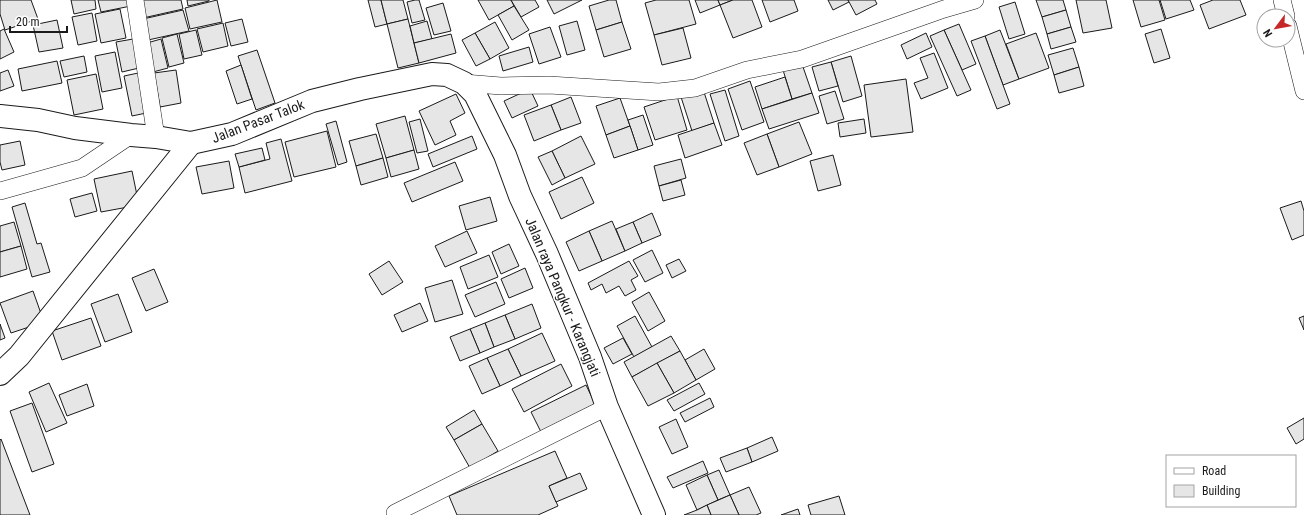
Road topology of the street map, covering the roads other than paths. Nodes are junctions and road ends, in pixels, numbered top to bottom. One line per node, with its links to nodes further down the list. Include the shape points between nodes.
1 (135, 0): 8 (street)
2 (975, 0): 4 (street, via 802,59 747,70 695,88 659,92)
3 (1293, 48): 5 (street)
4 (464, 83): 9 (main road, Jalan Pasar Talok, via 447,75 432,74 360,89 312,101 232,134); 12 (main road, Jalan raya Pangkur - Karangjati, via 475,94 505,155 520,196 590,357)
5 (1304, 91)
6 (0, 116): 7 (main road, Jalan Pasar Talok)
7 (131, 135): 8 (main road, Jalan Pasar Talok); 10 (street, via 82,168)
8 (156, 136): 9 (main road, Jalan Pasar Talok)
9 (191, 143): 11 (main road, via 18,356)
10 (0, 191)
11 (0, 374)
12 (607, 407): 13 (street); 14 (main road, Jalan raya Pangkur - Karangjati)
13 (395, 513)
14 (654, 515)

